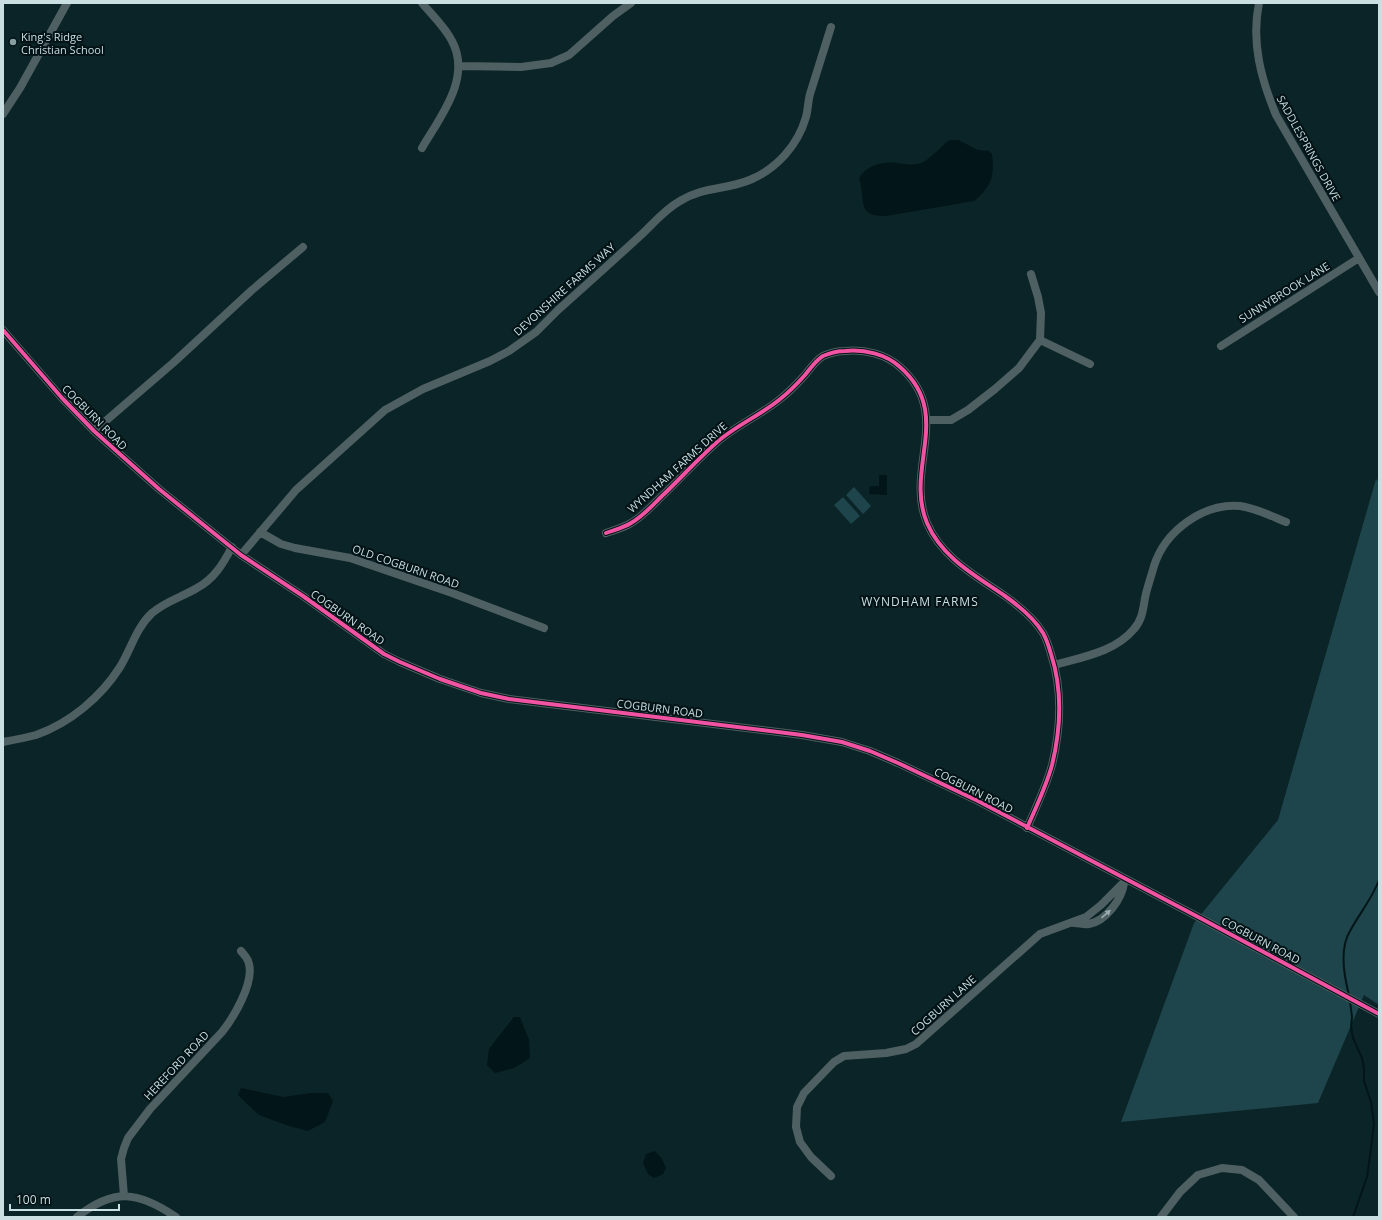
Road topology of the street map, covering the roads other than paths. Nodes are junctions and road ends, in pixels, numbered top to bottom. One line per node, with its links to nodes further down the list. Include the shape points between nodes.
1 (67, 3): 7 (street, via 24,82)
2 (422, 3): 6 (street, via 452,41)
3 (630, 3): 6 (street, via 569,55 551,63 522,67)
4 (1259, 3): 10 (street, SADDLESPRINGS DRIVE, via 1257,43 1265,89 1276,115)
5 (831, 27): 20 (street, DEVONSHIRE FARMS WAY, via 809,96 806,117 792,146 778,163 740,184 701,191 681,200 663,212 544,325 519,345 490,361 423,389 385,410 296,490)
6 (460, 66): 8 (street, via 454,93)
7 (3, 114)
8 (422, 148)
9 (303, 247): 18 (street)
10 (1359, 258): 12 (street, SADDLESPRINGS DRIVE); 15 (street, SUNNYBROOK LANE)
11 (1031, 274): 14 (street, via 1041,313)
12 (1379, 292)
13 (3, 330): 18 (street, COGBURN ROAD)
14 (1040, 340): 16 (street); 17 (street, via 1019,368 968,410 951,420)
15 (1221, 346)
16 (1090, 364)
17 (927, 420): 21 (street, WYNDHAM FARMS DRIVE, via 919,389 897,364 878,355 856,351 835,352 820,358 779,401 735,428 717,443 645,513 630,524); 25 (street, WYNDHAM FARMS DRIVE, via 920,491 924,513 932,533 952,558 1014,602 1030,617 1044,634)
18 (94, 431): 22 (street, COGBURN ROAD, via 149,480)
19 (1286, 522): 25 (street, via 1255,509 1240,506 1216,508 1194,517 1176,532 1157,556 1144,609 1135,628 1127,636 1099,652)
20 (260, 532): 23 (street, DEVONSHIRE FARMS WAY); 24 (street, OLD COGBURN ROAD, via 281,544 350,558)
21 (606, 533)
22 (232, 547): 23 (street, COGBURN ROAD); 26 (street, via 221,567 206,582 197,589 171,600 144,621 120,667 93,701 47,730)
23 (241, 555): 27 (street, COGBURN ROAD, via 384,654 481,693 554,706 798,734 842,742 898,763 978,801)
24 (544, 628)
25 (1054, 665): 27 (street, WYNDHAM FARMS DRIVE, via 1060,690 1058,734 1045,786)
26 (3, 742)
27 (1027, 828): 28 (street, COGBURN ROAD)
28 (1124, 880): 30 (street, COGBURN ROAD); 31 (street, COGBURN LANE, via 1118,902 1102,918 1089,924 1071,923 1040,934 916,1044 886,1053 844,1056 834,1062 804,1093 797,1107 796,1127 800,1142)
29 (241, 951): 32 (street, HEREFORD ROAD, via 248,959 250,970 239,1005 222,1032 150,1109 128,1138 121,1159)
30 (1379, 1014)
31 (831, 1176)
32 (124, 1196): 33 (street, via 99,1202); 34 (street, via 142,1199)
33 (77, 1217)
34 (176, 1217)
35 (1161, 1217): 36 (street, via 1180,1192 1198,1175 1222,1168 1242,1170 1259,1180)
36 (1294, 1217)

